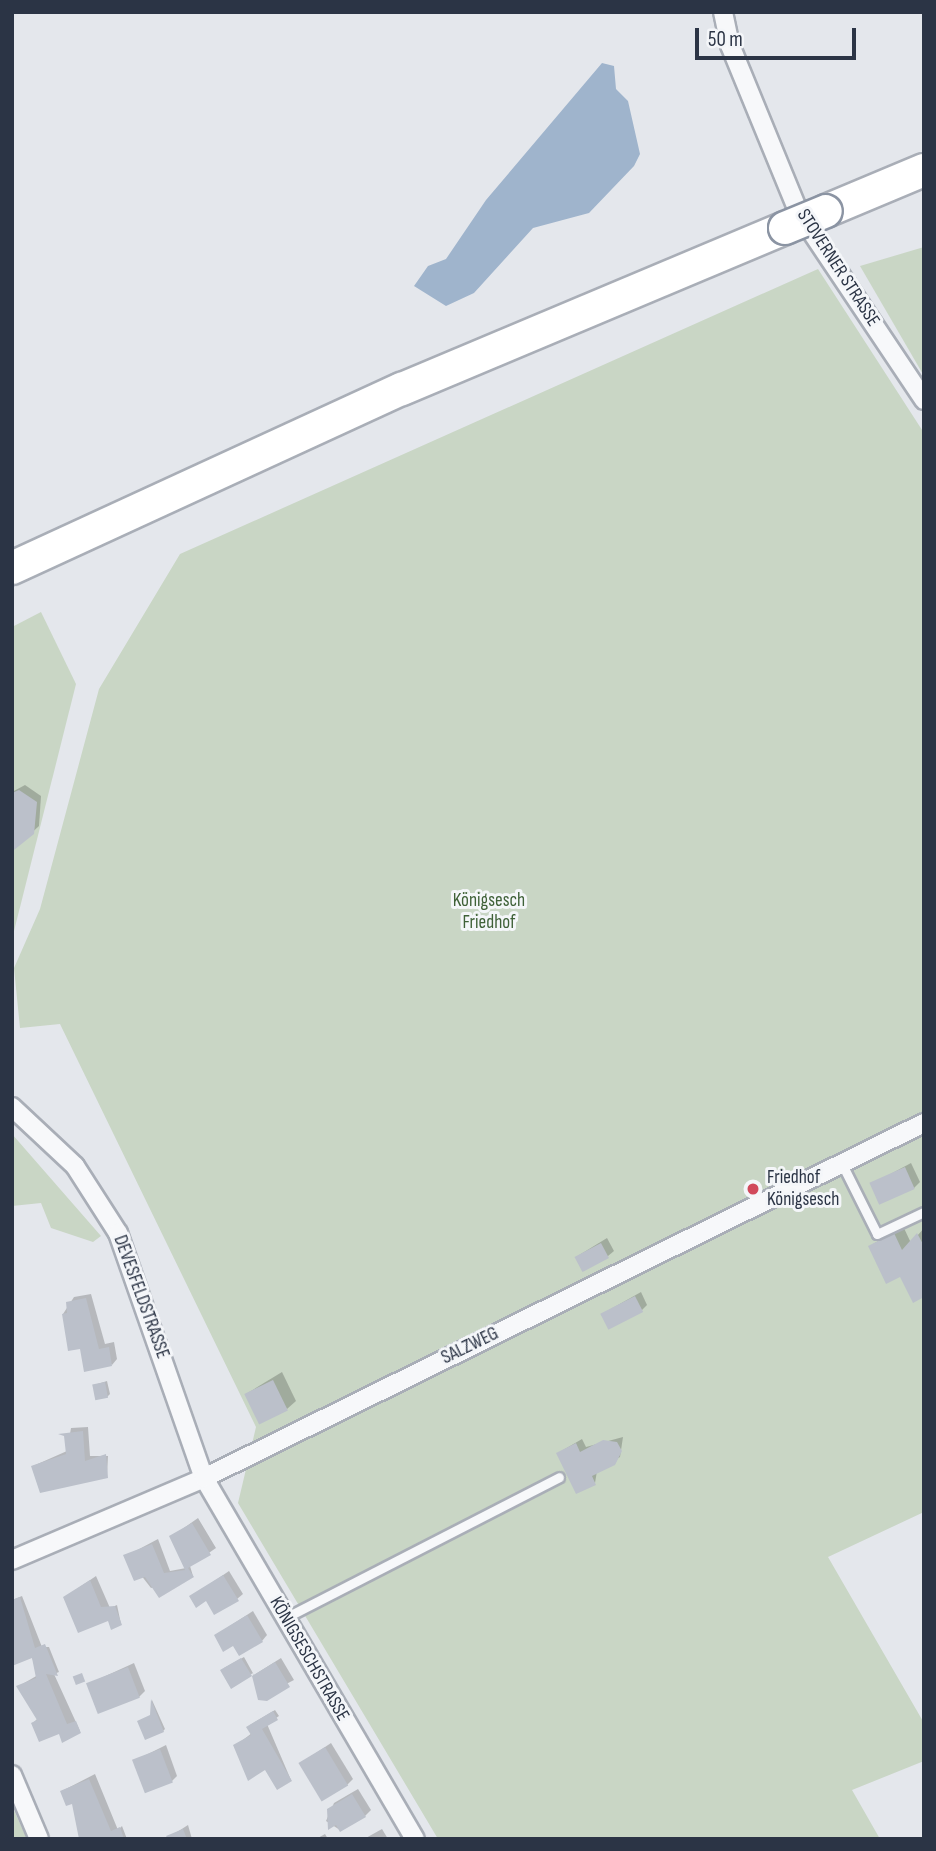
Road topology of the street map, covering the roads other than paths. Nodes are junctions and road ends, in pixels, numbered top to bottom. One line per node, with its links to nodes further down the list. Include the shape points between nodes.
1 (723, 12): 3 (street, STOVERNER STRASSE, via 730,45 799,213)
2 (924, 170): 4 (highway, bridge, via 402,389)
3 (924, 400)
4 (12, 568)
5 (12, 1107): 10 (street, DEVESFELDSTRASSE, via 75,1166 118,1233)
6 (924, 1123): 7 (street, SALZWEG)
7 (842, 1164): 8 (lane, via 877,1234); 10 (street, SALZWEG)
8 (924, 1212)
9 (559, 1477): 12 (lane)
10 (204, 1478): 11 (street, SALZWEG); 12 (street, KÖNIGSESCHSTRASSE)
11 (12, 1560)
12 (285, 1618): 15 (street, KÖNIGSESCHSTRASSE)
13 (12, 1775): 14 (street)
14 (39, 1839)
15 (415, 1839)

